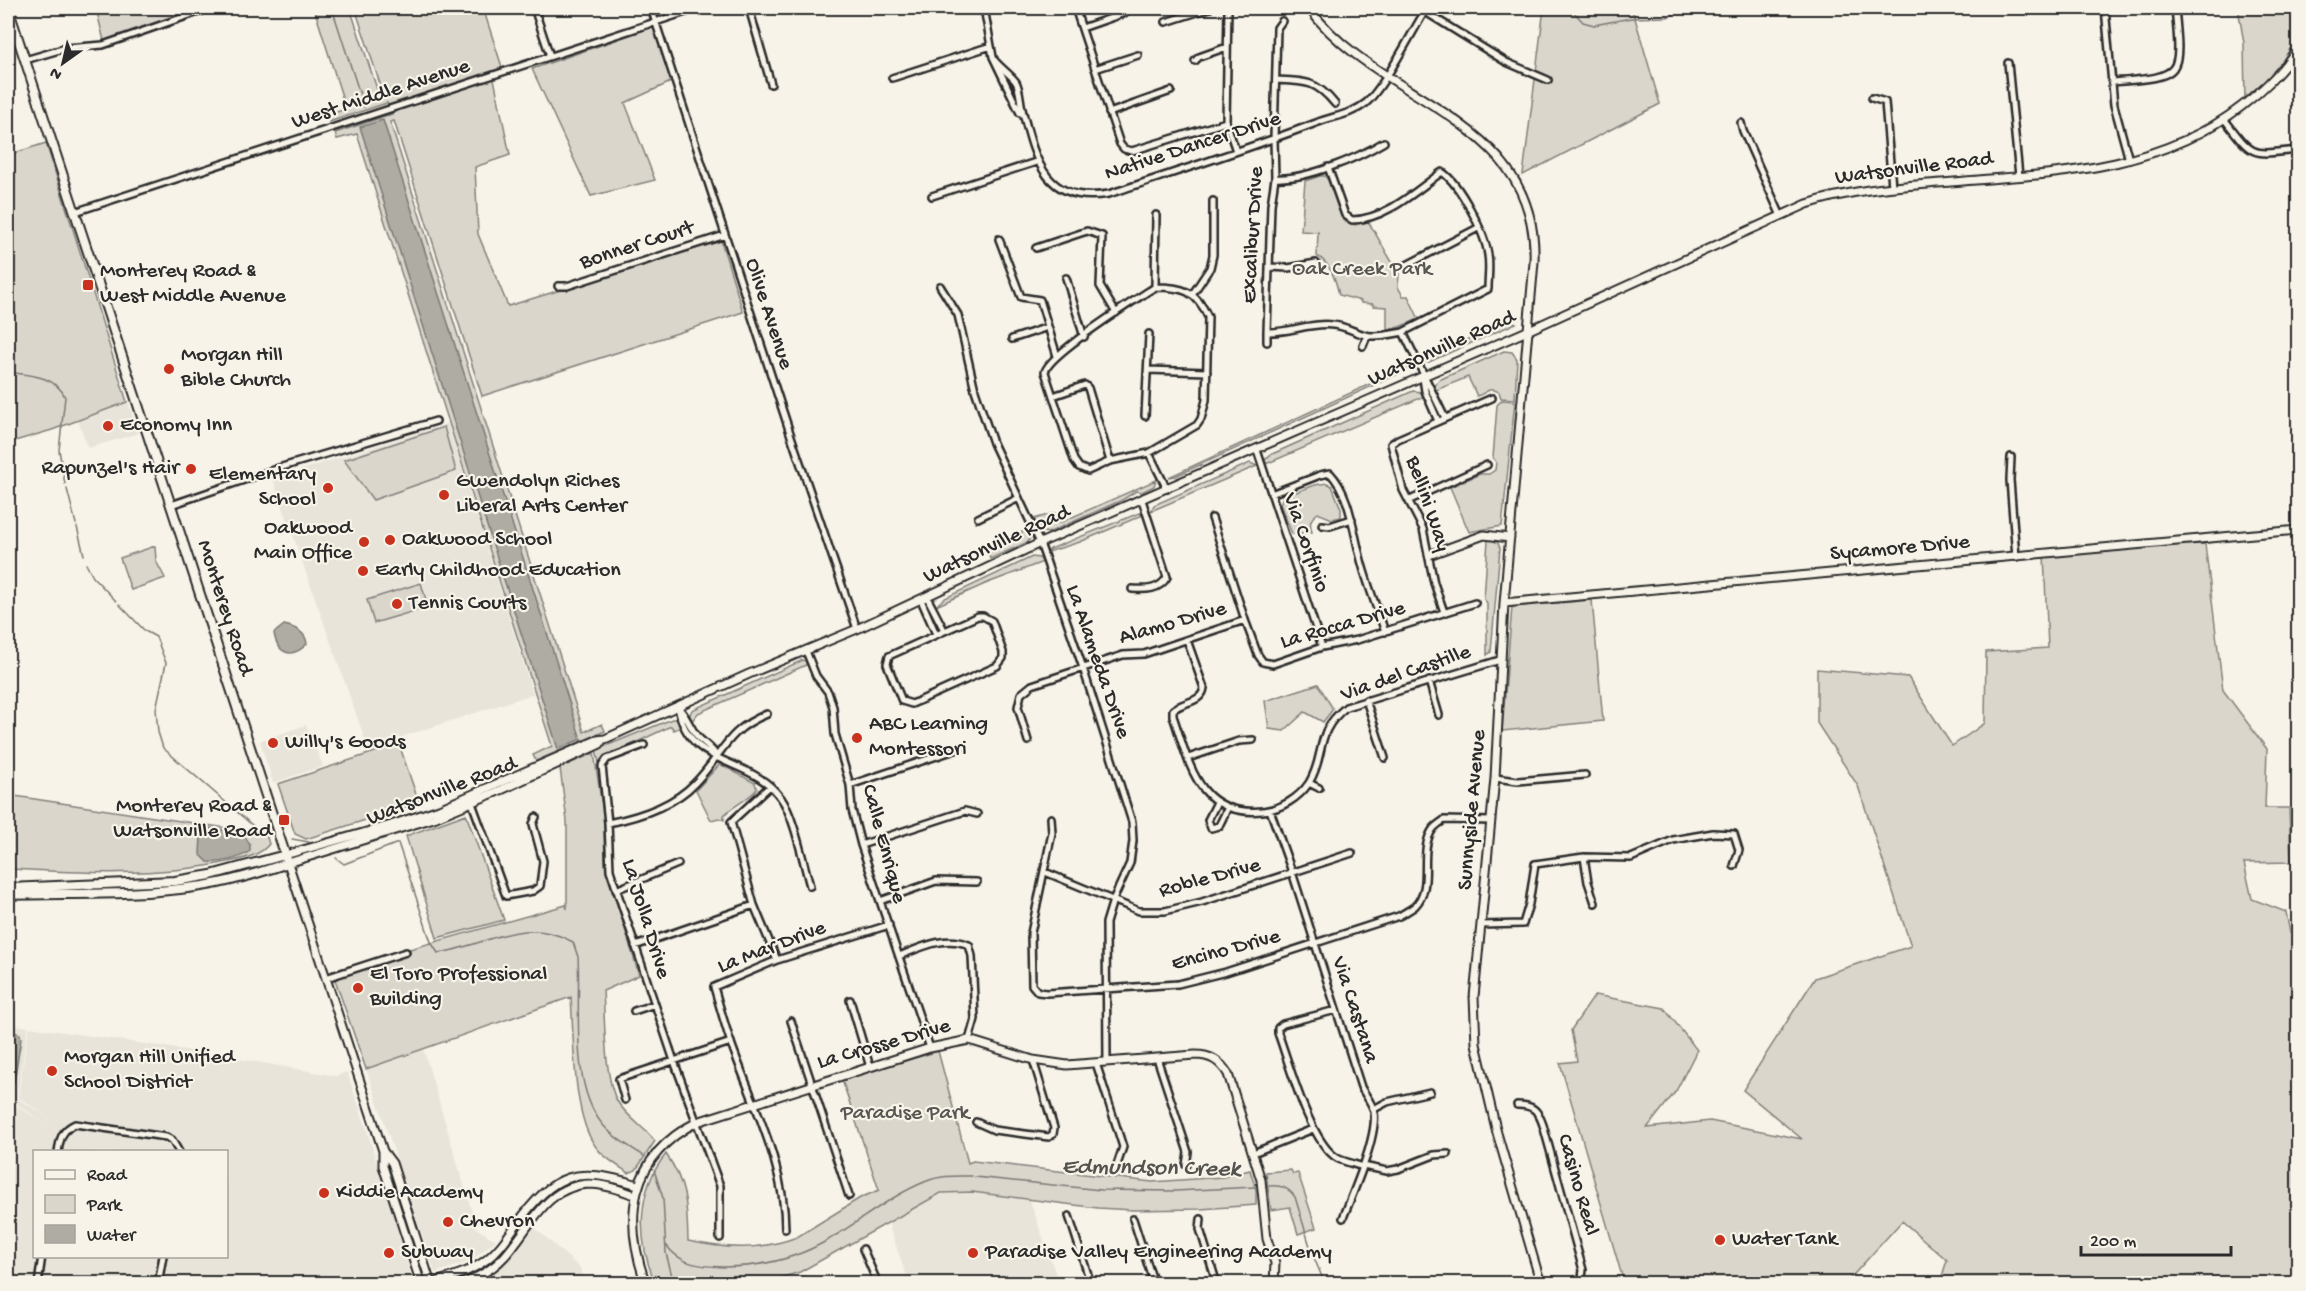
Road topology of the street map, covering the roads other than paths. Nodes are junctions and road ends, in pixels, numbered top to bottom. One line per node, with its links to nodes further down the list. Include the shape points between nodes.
1 (8, 8): 25 (main road, Monterey Road)
2 (210, 8): 25 (street, via 103,45 66,48)
3 (534, 8): 23 (street)
4 (651, 8): 16 (street, Olive Avenue)
5 (698, 8): 16 (street, West Middle Avenue)
6 (749, 8): 34 (street)
7 (984, 8): 20 (street, Native Dancer Drive)
8 (1075, 8): 19 (street)
9 (1210, 8): 18 (street)
10 (1228, 8): 21 (street)
11 (1309, 8): 29 (main road, Sunnyside Avenue, via 1350,52)
12 (2105, 8): 33 (street)
13 (2175, 8): 33 (street, via 2179,47 2174,70 2161,78)
14 (1422, 9): 29 (street, Native Dancer Drive); 32 (street, via 1506,62)
15 (1125, 13): 19 (street)
16 (655, 21): 23 (street, West Middle Avenue); 58 (street, Olive Avenue)
17 (1282, 21): 31 (street, Excalibur Drive, via 1277,28)
18 (1166, 22)
19 (1082, 28): 28 (street)
20 (991, 46): 30 (street); 47 (street, Native Dancer Drive, via 996,63 1018,86)
21 (1227, 47): 26 (street); 40 (street)
22 (2298, 47): 39 (main road, Watsonville Road, via 2284,68)
23 (550, 56): 54 (street, West Middle Avenue)
24 (1138, 56): 28 (street)
25 (25, 60): 54 (main road, Monterey Road)
26 (1195, 61)
27 (2008, 63): 49 (street)
28 (1095, 69): 38 (street)
29 (1386, 75): 42 (street, Native Dancer Drive, via 1367,102 1350,114 1330,117); 71 (main road, Sunnyside Avenue, via 1462,125 1492,149 1511,174 1525,203 1535,244)
30 (892, 78)
31 (1276, 80): 37 (street, via 1310,82); 42 (street, Excalibur Drive)
32 (1548, 80)
33 (2112, 82): 46 (street)
34 (771, 84)
35 (1172, 92): 38 (street)
36 (1872, 98): 51 (street, via 1885,102)
37 (1335, 104)
38 (1109, 113): 40 (street, via 1120,144 1132,151)
39 (2225, 120): 44 (street, via 2253,152); 46 (main road, Watsonville Road, via 2180,144)
40 (1226, 122): 45 (street)
41 (1741, 123): 56 (street)
42 (1274, 139): 45 (street, Native Dancer Drive); 50 (street, Excalibur Drive)
43 (1384, 142): 48 (street)
44 (2298, 150)
45 (1236, 151): 47 (street, Native Dancer Drive, via 1094,196 1066,191)
46 (2129, 160): 49 (main road, Watsonville Road)
47 (1036, 162): 52 (street)
48 (1328, 167): 50 (street, via 1291,179); 57 (street, via 1345,215 1352,220 1385,210 1415,194 1442,172 1451,178)
49 (2019, 176): 51 (main road, Watsonville Road)
50 (1275, 178): 63 (street, Excalibur Drive)
51 (1892, 187): 56 (main road, Watsonville Road, via 1834,195)
52 (933, 196)
53 (1213, 201): 68 (street, via 1210,268)
54 (75, 212): 100 (main road, Monterey Road)
55 (1156, 215): 67 (street)
56 (1781, 216): 71 (main road, Watsonville Road)
57 (1478, 228): 62 (street); 73 (street, via 1488,254 1488,289)
58 (725, 235): 65 (street, Bonner Court); 116 (street, Olive Avenue)
59 (999, 239): 70 (street, via 1021,297 1040,300)
60 (1036, 248): 69 (street, via 1087,231 1102,236 1100,286)
61 (1316, 263): 63 (street)
62 (1405, 266)
63 (1269, 267): 72 (street, Excalibur Drive)
64 (1066, 278): 76 (street)
65 (558, 286)
66 (940, 286): 97 (street, La Alameda Drive, via 958,315 993,443)
67 (1155, 287): 68 (street, via 1176,287); 69 (street)
68 (1192, 295): 82 (street, via 1208,317)
69 (1116, 313): 76 (street)
70 (1048, 327): 77 (street); 80 (street)
71 (1527, 331): 83 (main road, Watsonville Road); 106 (main road, Sunnyside Avenue)
72 (1267, 332): 75 (street, Excalibur Drive, via 1334,325); 78 (street, Excalibur Drive)
73 (1403, 332): 75 (street, Excalibur Drive); 83 (street)
74 (1149, 334): 81 (street)
75 (1367, 336): 79 (street)
76 (1084, 337): 80 (street)
77 (1012, 339)
78 (1267, 342)
79 (1363, 345)
80 (1057, 356): 84 (street, via 1045,372)
81 (1148, 370): 82 (street); 86 (street)
82 (1207, 372): 91 (street, via 1201,419 1191,430)
83 (1423, 376): 87 (street); 89 (street); 90 (main road, Watsonville Road)
84 (1053, 396): 93 (street, via 1079,467 1088,471); 93 (street, via 1085,385 1088,388)
85 (1492, 398): 87 (street, Bellini Way)
86 (1145, 416)
87 (1445, 418): 89 (street, Bellini Way)
88 (436, 421): 100 (street)
89 (1438, 421): 98 (street, Bellini Way, via 1391,444 1403,490)
90 (1257, 450): 95 (main road, Watsonville Road); 96 (street, Via Corfinio)
91 (1149, 453): 93 (street); 95 (street)
92 (2011, 457): 109 (street)
93 (1110, 461)
94 (1487, 465): 98 (street)
95 (1167, 489): 99 (main road, Watsonville Road)
96 (1271, 494): 103 (street, via 1330,473 1338,481); 121 (street, Via Corfinio)
97 (1019, 498): 101 (street); 107 (street, La Alameda Drive)
98 (1410, 500): 108 (street, Bellini Way)
99 (1142, 501): 107 (main road, Watsonville Road); 110 (street, via 1167,577 1154,588)
100 (171, 505): 155 (main road, Monterey Road)
101 (978, 518)
102 (1212, 518): 115 (street)
103 (1352, 519): 104 (street); 118 (street, via 1360,558)
104 (1322, 525)
105 (2298, 530): 109 (main road, Sycamore Drive)
106 (1510, 538): 108 (main road, via 1484,535); 113 (main road, Sunnyside Avenue)
107 (1040, 543): 111 (main road, Watsonville Road); 124 (street, La Alameda Drive)
108 (1429, 555): 114 (street, Bellini Way)
109 (2016, 557): 113 (main road, Sycamore Drive)
110 (1132, 589)
111 (924, 598): 116 (main road, Watsonville Road); 117 (street); 119 (street)
112 (1475, 603): 114 (street, La Rocca Drive)
113 (1504, 603): 123 (main road, Sunnyside Avenue)
114 (1444, 612): 118 (street, La Rocca Drive)
115 (1245, 620): 120 (street, Alamo Drive); 121 (street, La Rocca Drive, via 1263,662 1274,664)
116 (857, 629): 122 (main road, Watsonville Road)
117 (944, 630): 119 (street); 119 (street, via 983,616 992,621 1003,658 997,666 907,704 899,697 888,659 892,653)
118 (1385, 632): 121 (street, La Rocca Drive)
119 (936, 634)
120 (1187, 640): 124 (street, Alamo Drive); 136 (street, Via del Castille, via 1204,688 1200,698 1173,710)
121 (1322, 647)
122 (806, 651): 127 (main road, Watsonville Road); 141 (street, Calle Enrique, via 833,707 835,734)
123 (1500, 660): 125 (street, Via del Castille); 139 (main road, Sunnyside Avenue)
124 (1083, 668): 131 (street, Alamo Drive, via 1032,685 1021,694 1018,707); 167 (street, La Alameda Drive, via 1132,822 1130,863)
125 (1429, 681): 126 (street, Via del Castille); 129 (street)
126 (1366, 700): 137 (street); 140 (street, Via del Castille, via 1346,707 1335,717 1325,732)
127 (678, 707): 134 (main road, Watsonville Road); 135 (street)
128 (767, 714): 135 (street, via 730,736)
129 (1439, 715)
130 (1253, 740): 136 (street)
131 (1028, 741)
132 (644, 745): 152 (street, La Jolla Drive, via 607,759 602,766)
133 (961, 748): 141 (street)
134 (564, 757): 145 (main road, Watsonville Road); 155 (main road, Watsonville Road, via 416,818)
135 (717, 757): 142 (street); 152 (street, via 684,793 642,816)
136 (1188, 758): 144 (street, Via del Castille, via 1195,777)
137 (1385, 758)
138 (1586, 775): 139 (street, via 1518,781)
139 (1496, 778): 151 (main road, Sunnyside Avenue)
140 (1309, 783): 143 (street); 147 (street, Via del Castille, via 1288,803)
141 (850, 785): 153 (street, Calle Enrique)
142 (770, 786): 163 (street, via 788,811); 170 (street, via 731,822)
143 (1319, 788)
144 (1217, 802): 146 (street, Via del Castille); 146 (street, via 1208,820 1211,828 1219,826)
145 (472, 803): 149 (street, via 506,896 540,886 543,861 533,824); 157 (main road, Watsonville Road)
146 (1228, 807): 147 (street, Via del Castille, via 1245,813)
147 (1270, 810): 161 (street, Via Castana)
148 (977, 814): 153 (street, via 965,811)
149 (536, 818)
150 (1051, 818): 160 (street, Encino Drive)
151 (1491, 821): 172 (main road, Sunnyside Avenue); 173 (street, Encino Drive, via 1444,820 1432,830 1426,849 1423,891 1416,905 1399,916)
152 (608, 823): 165 (street, La Jolla Drive, via 608,858)
153 (861, 845): 168 (street, Calle Enrique)
154 (1352, 853): 161 (street, Roble Drive)
155 (285, 855): 157 (main road, Monterey Road); 164 (main road, via 211,875 175,880)
156 (1584, 857): 159 (street, via 1631,858 1673,840 1713,833 1734,834 1738,850); 169 (street); 172 (street, via 1535,864 1523,924)
157 (288, 863): 166 (main road, via 195,887); 178 (main road, Monterey Road)
158 (678, 864): 165 (street)
159 (1734, 866)
160 (1045, 872): 167 (street, Roble Drive); 179 (street, Encino Drive, via 1031,933 1032,985 1038,992 1047,993)
161 (1293, 872): 167 (street, Roble Drive, via 1165,911 1140,911); 173 (street, Via Castana)
162 (977, 882): 168 (street, via 936,881)
163 (810, 886)
164 (8, 888)
165 (616, 890): 174 (street, La Jolla Drive)
166 (8, 895)
167 (1113, 900): 179 (street, La Alameda Drive, via 1106,923)
168 (880, 901): 171 (street, Calle Enrique)
169 (1595, 903)
170 (754, 905): 174 (street); 177 (street)
171 (889, 925): 176 (street, Calle Enrique); 177 (street, La Mar Drive)
172 (1481, 926): 234 (main road, Sunnyside Avenue, via 1474,997 1476,1044)
173 (1315, 942): 179 (street, Encino Drive, via 1178,984); 182 (street, Via Castana)
174 (635, 946): 181 (street, La Jolla Drive)
175 (406, 952): 178 (street)
176 (899, 956): 185 (street, via 938,942 969,945 975,1019); 187 (street, Calle Enrique)
177 (777, 960): 186 (street, La Mar Drive, via 714,987)
178 (326, 978): 205 (main road, Monterey Road)
179 (1107, 988): 191 (street, La Alameda Drive)
180 (850, 1000): 193 (street)
181 (655, 1004): 183 (street); 190 (street, La Jolla Drive)
182 (1336, 1010): 199 (street, Via Castana, via 1361,1087); 202 (street, via 1278,1028)
183 (634, 1011)
184 (791, 1021): 194 (street)
185 (969, 1040): 187 (main road, La Crosse Drive); 189 (main road, La Crosse Drive)
186 (731, 1042): 190 (street); 197 (street, La Mar Drive)
187 (930, 1048): 193 (main road, La Crosse Drive)
188 (1157, 1058): 191 (main road, La Crosse Drive); 206 (main road, La Crosse Drive, via 1207,1055 1221,1063); 209 (street, via 1188,1152)
189 (1033, 1060): 192 (main road, La Crosse Drive, via 1067,1065); 201 (street, via 1053,1134 1048,1137 994,1130)
190 (674, 1061): 196 (street, via 619,1079); 200 (street, La Jolla Drive)
191 (1107, 1062): 192 (main road, La Crosse Drive)
192 (1096, 1063): 208 (street, via 1123,1148)
193 (870, 1067): 194 (main road, La Crosse Drive)
194 (811, 1085): 197 (main road, La Crosse Drive); 213 (street)
195 (1430, 1092): 199 (street)
196 (625, 1100)
197 (754, 1103): 200 (main road, La Crosse Drive); 218 (street, La Mar Drive, via 779,1178)
198 (1517, 1105): 235 (street, Casino Real, via 1536,1110 1543,1125 1583,1270 1582,1278)
199 (1374, 1109): 210 (street, via 1375,1129)
200 (697, 1122): 211 (main road, La Crosse Drive, via 660,1148); 219 (street, La Jolla Drive, via 720,1186)
201 (976, 1122)
202 (1313, 1129): 206 (street); 210 (street, via 1330,1153)
203 (58, 1150): 204 (street, via 60,1137 75,1124 166,1137)
204 (178, 1150)
205 (383, 1151): 223 (main road, Monterey Road, via 392,1163); 226 (main road, Monterey Road, via 383,1166)
206 (1253, 1153): 233 (main road, La Crosse Drive, via 1263,1190 1267,1239 1275,1263)
207 (1448, 1154): 210 (street, via 1387,1171)
208 (1117, 1165)
209 (1186, 1165)
210 (1363, 1167): 215 (street)
211 (638, 1185): 212 (main road, La Crosse Drive); 223 (main road, via 599,1175 583,1174 560,1180 536,1199 485,1261)
212 (635, 1195): 227 (main road, via 591,1184 565,1190 545,1203 497,1264); 228 (main road, La Crosse Drive, via 633,1228)
213 (849, 1196)
214 (1069, 1216): 230 (street)
215 (1343, 1218)
216 (1133, 1219): 231 (street)
217 (1201, 1219): 232 (street, via 1200,1229)
218 (785, 1229)
219 (720, 1238)
220 (863, 1249): 229 (street)
221 (42, 1258): 224 (street)
222 (163, 1258): 225 (street)
223 (431, 1283)
224 (38, 1284)
225 (158, 1284)
226 (421, 1284)
227 (461, 1284)
228 (646, 1284)
229 (878, 1284)
230 (1091, 1284)
231 (1154, 1284)
232 (1217, 1284)
233 (1274, 1284)
234 (1541, 1284)
235 (1569, 1284)

